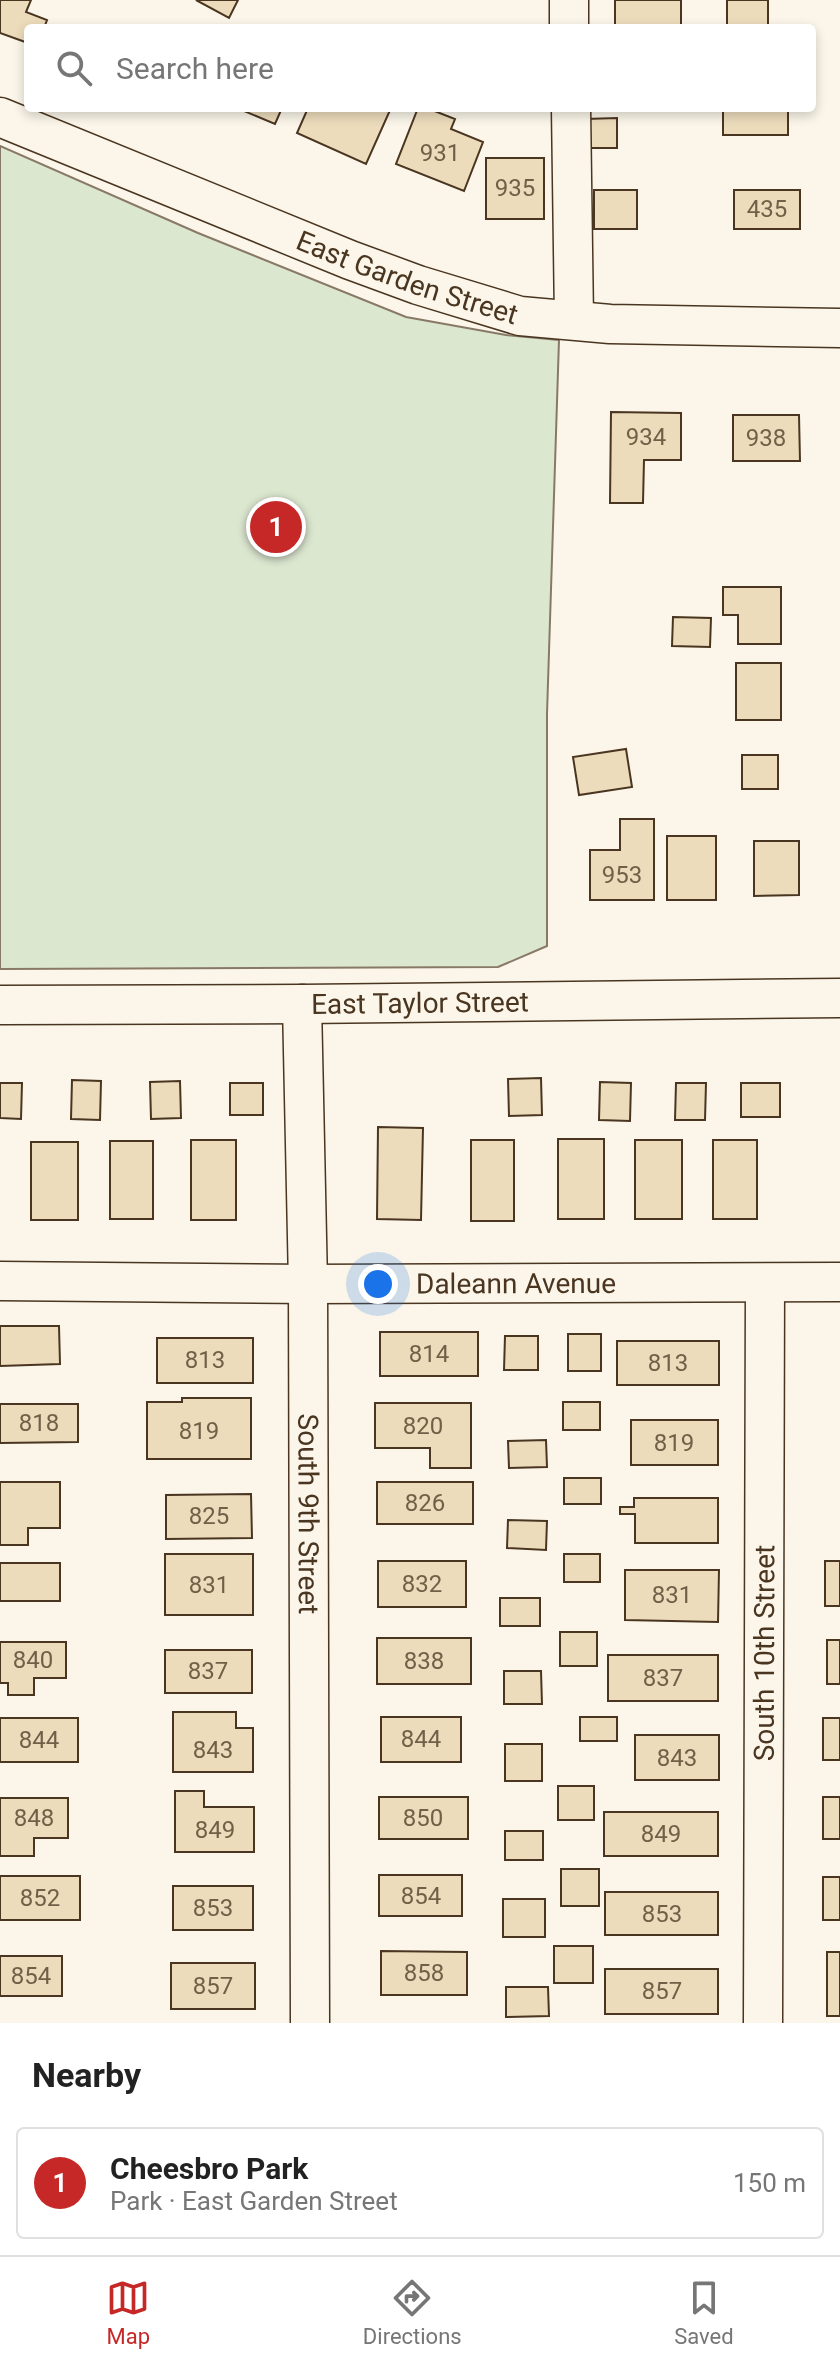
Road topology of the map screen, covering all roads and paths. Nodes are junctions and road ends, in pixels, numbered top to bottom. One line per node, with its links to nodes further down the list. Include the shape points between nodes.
1 (569, 0): 2 (street)
2 (569, 24)
3 (571, 112): 5 (street)
4 (0, 117): 5 (street, East Garden Street, via 418,285 520,316)
5 (574, 320): 6 (street, East Garden Street)
6 (840, 328)
7 (840, 998): 8 (street, East Taylor Street)
8 (302, 1004): 9 (street, East Taylor Street); 13 (street, South 9th Street)
9 (0, 1005)
10 (0, 1281): 13 (street, Daleann Avenue)
11 (840, 1282): 12 (street, Daleann Avenue)
12 (765, 1283): 13 (street, Daleann Avenue); 15 (street, South 10th Street)
13 (308, 1284): 14 (street, South 9th Street)
14 (310, 2023)
15 (763, 2023)

